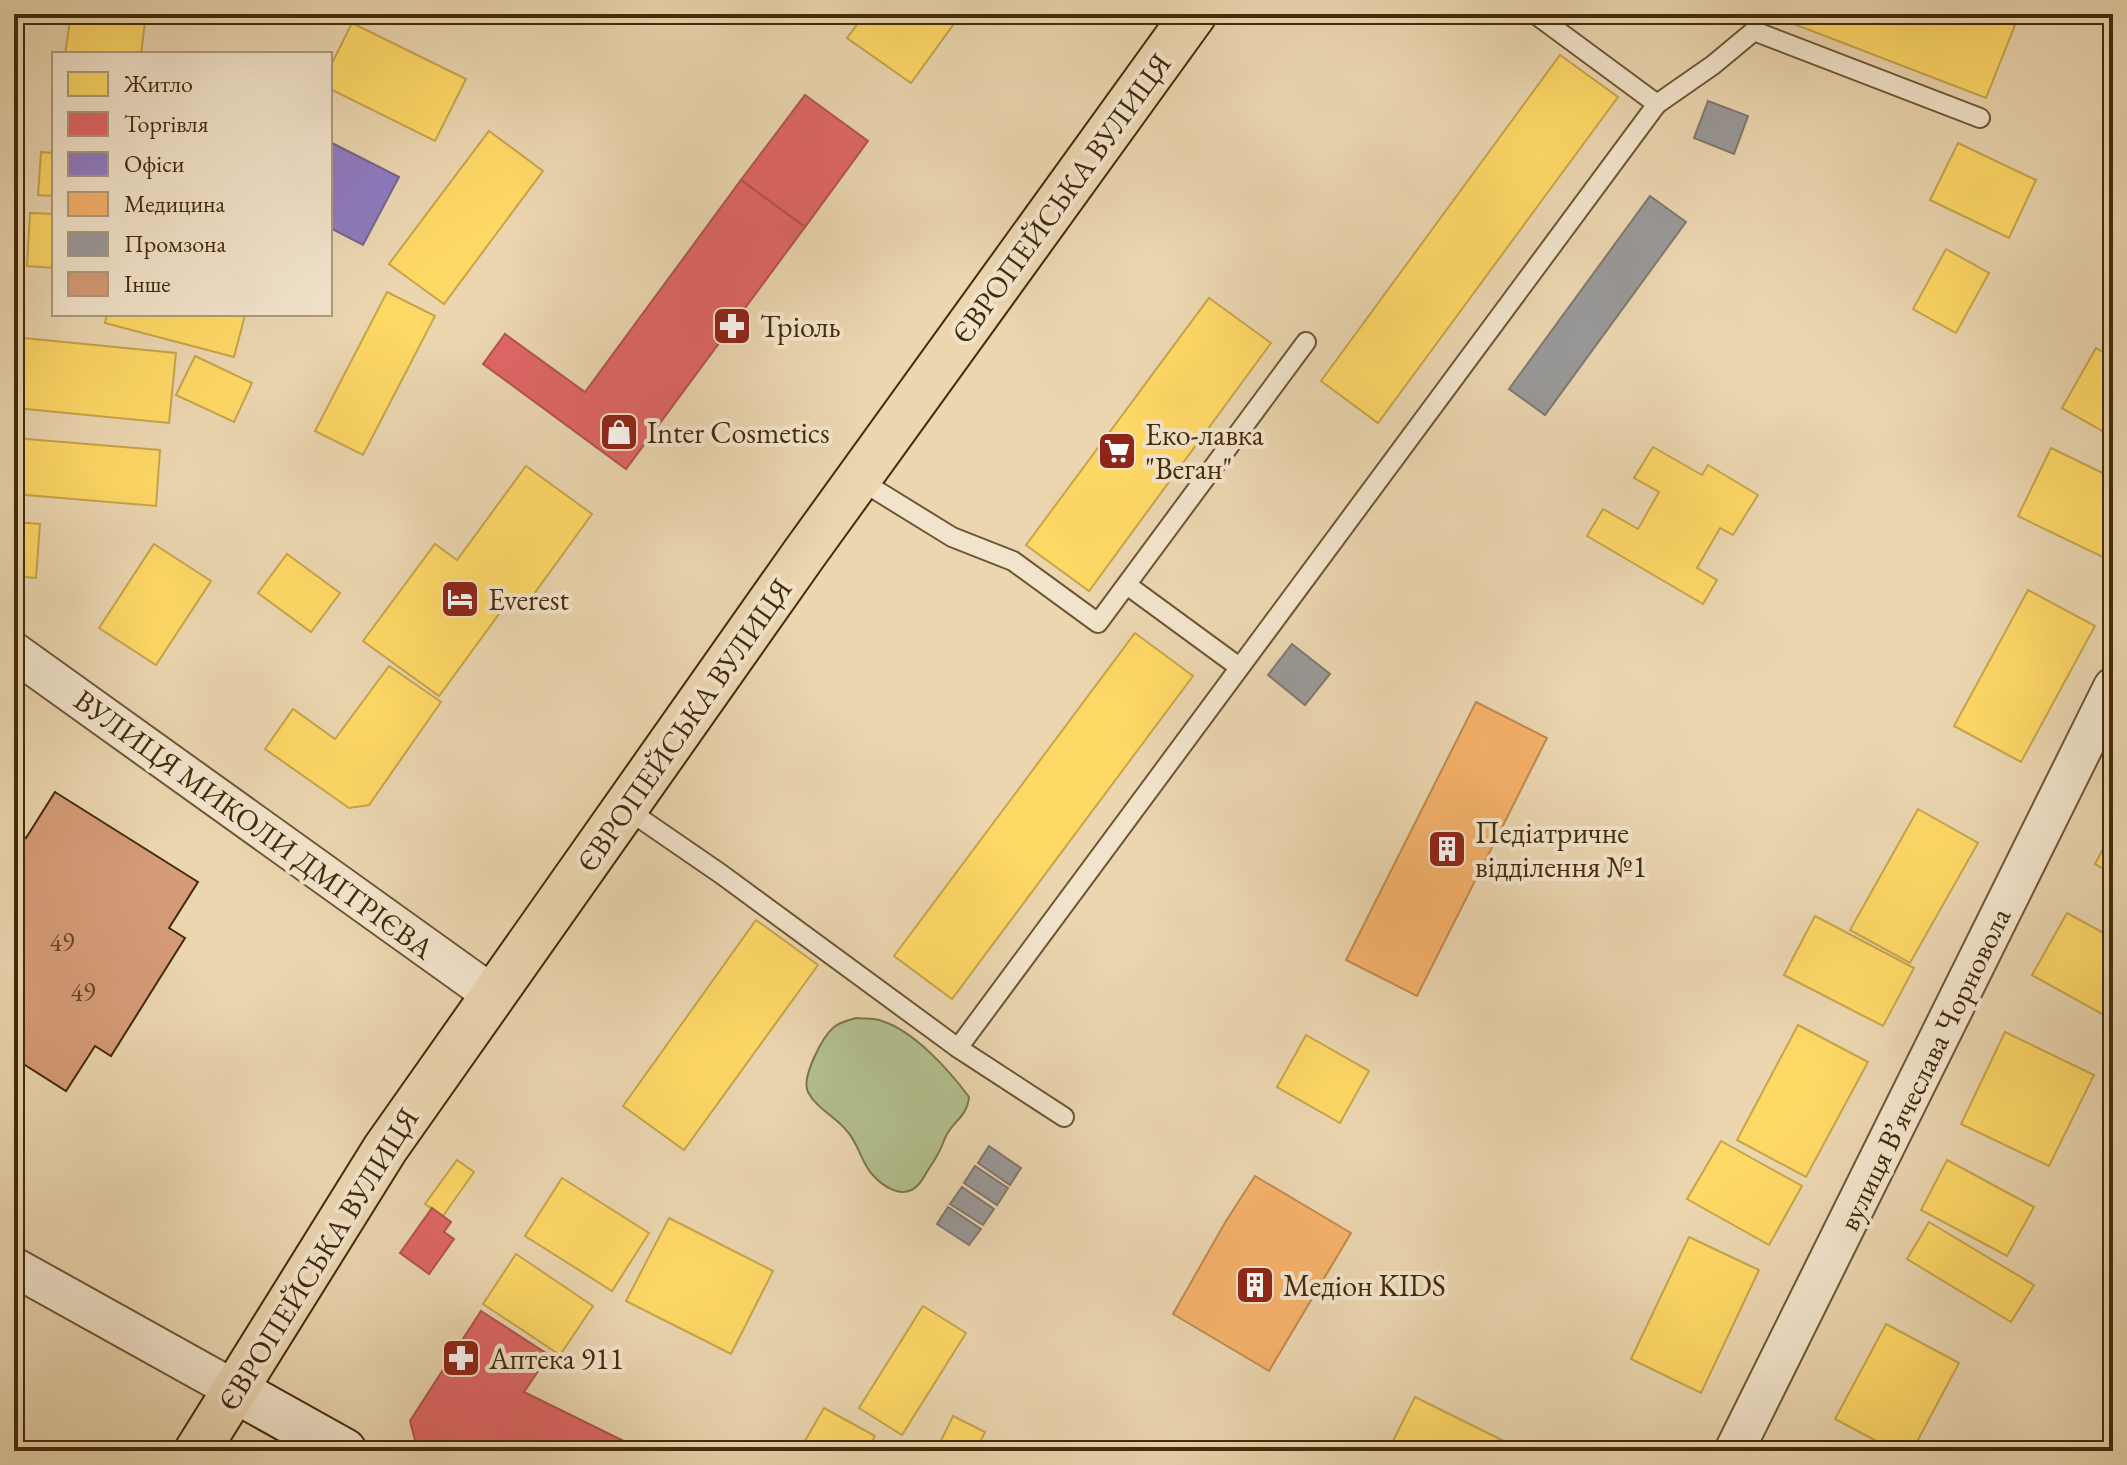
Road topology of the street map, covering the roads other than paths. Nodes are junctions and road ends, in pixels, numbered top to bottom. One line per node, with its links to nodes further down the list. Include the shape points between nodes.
1 (1194, 14): 6 (main road, ЄВРОПЕЙСЬКА ВУЛИЦЯ)
2 (1535, 14): 3 (lane)
3 (1657, 104): 4 (lane, via 1754,31); 9 (lane)
4 (1980, 118)
5 (1306, 342): 7 (lane)
6 (858, 479): 7 (lane, via 952,537 1013,561 1098,623); 11 (main road, ЄВРОПЕЙСЬКА ВУЛИЦЯ)
7 (1127, 585): 9 (lane)
8 (14, 652): 12 (street, ВУЛИЦЯ МИКОЛИ ДМІТРІЄВА)
9 (1239, 667): 13 (lane)
10 (2113, 687): 19 (street, вулиця Вʼячеслава Чорновола)
11 (625, 808): 12 (main road, ЄВРОПЕЙСЬКА ВУЛИЦЯ); 13 (lane)
12 (494, 996): 16 (main road, ЄВРОПЕЙСЬКА ВУЛИЦЯ, via 385,1149)
13 (958, 1048): 14 (lane)
14 (1064, 1117)
15 (14, 1267): 16 (street)
16 (235, 1390): 17 (main road, ЄВРОПЕЙСЬКА ВУЛИЦЯ); 18 (street)
17 (197, 1451)
18 (344, 1451)
19 (1734, 1451)

